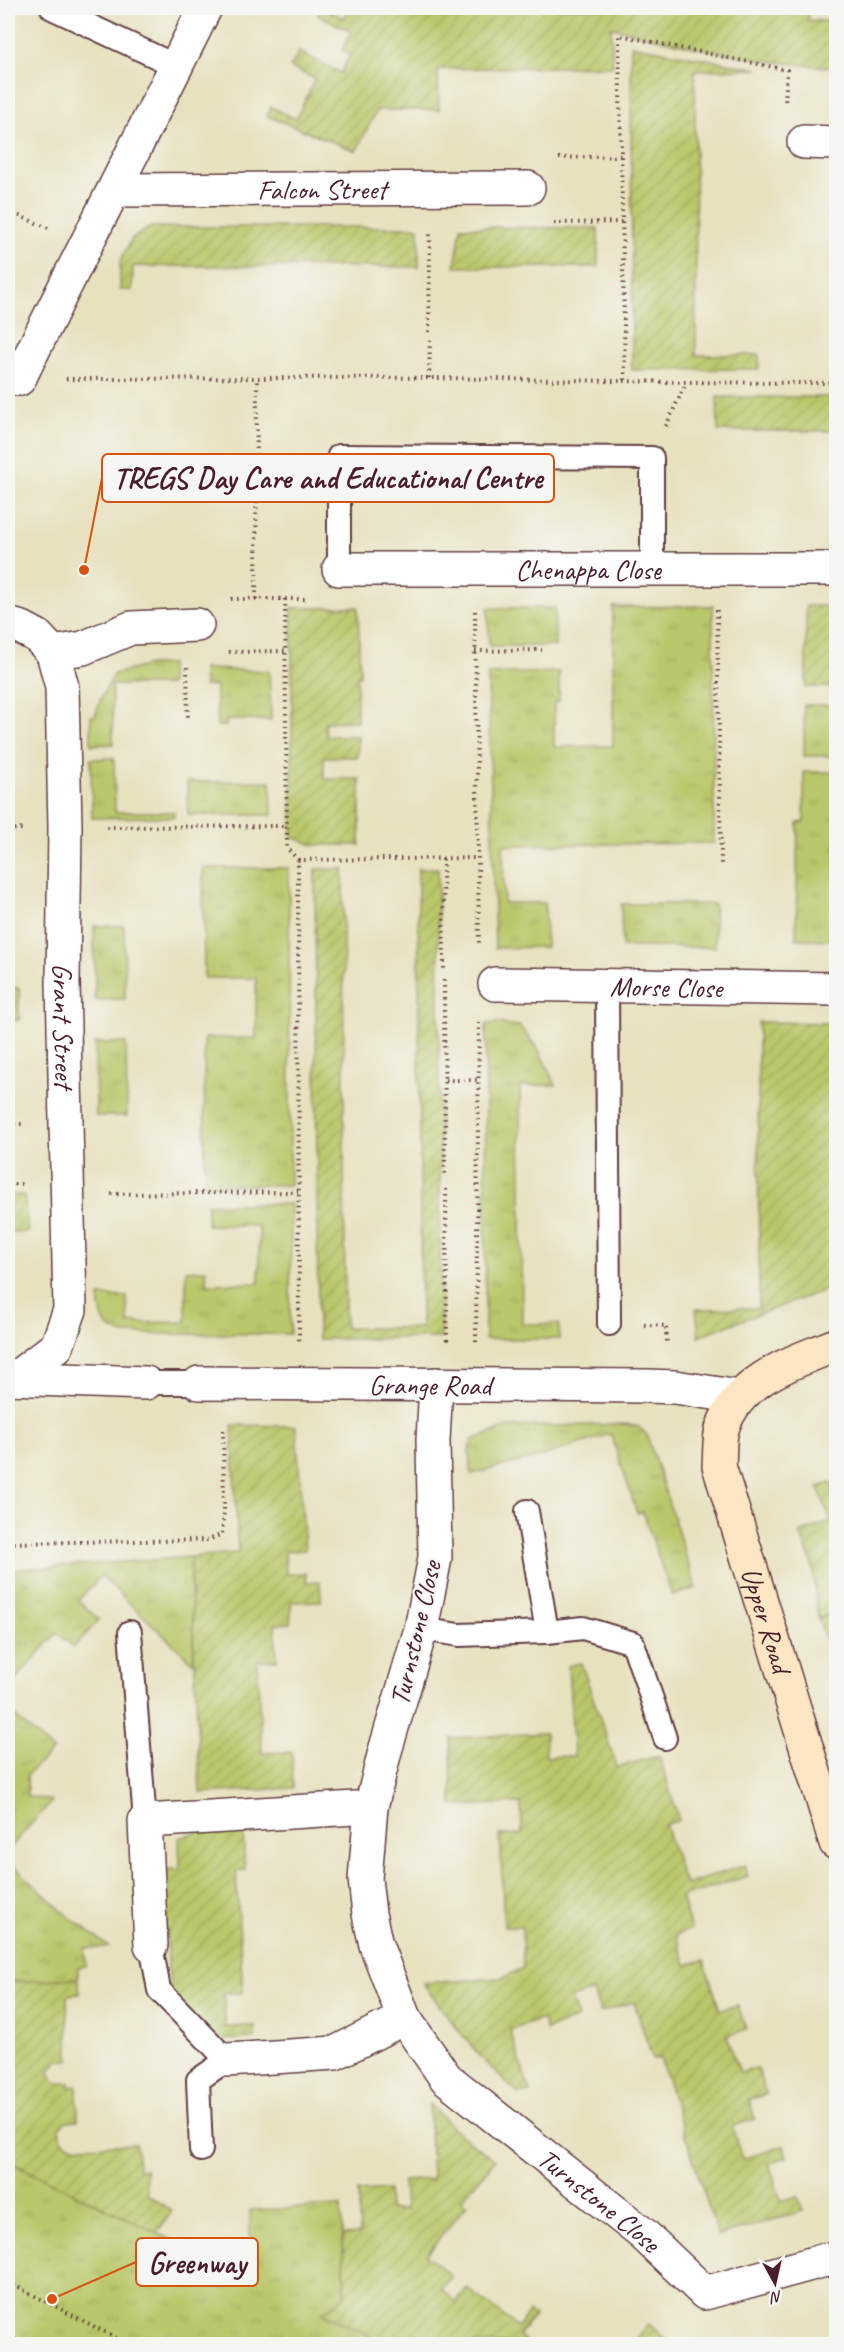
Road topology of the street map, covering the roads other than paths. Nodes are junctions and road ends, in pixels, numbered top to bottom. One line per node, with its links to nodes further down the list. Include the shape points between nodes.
1 (52, 8): 3 (lane)
2 (205, 8): 3 (street)
3 (176, 66): 7 (street)
4 (804, 142): 5 (street)
5 (837, 143)
6 (528, 188): 7 (street, Falcon Street)
7 (115, 190): 8 (street)
8 (19, 379)
9 (652, 568): 10 (street, Chenappa Close); 10 (lane, via 652,458 339,456); 11 (street, Chenappa Close)
10 (339, 569)
11 (837, 569)
12 (8, 624): 14 (street, via 37,636)
13 (191, 625): 14 (street, via 131,628 83,648)
14 (53, 654): 20 (street, Grant Street, via 62,687 70,1310 57,1346)
15 (495, 984): 16 (street, Morse Close)
16 (607, 985): 17 (street, Morse Close); 18 (lane)
17 (837, 989)
18 (609, 1324)
19 (837, 1344): 24 (street, via 762,1378)
20 (12, 1378): 21 (street, Grange Road)
21 (146, 1383): 22 (lane, Grange Road)
22 (211, 1383): 23 (street, Grange Road)
23 (442, 1384): 24 (street, Grange Road, via 675,1387); 26 (street, Turnstone Close, via 433,1440 435,1558)
24 (739, 1397): 32 (street, Upper Road, via 722,1429 719,1466)
25 (527, 1511): 28 (lane)
26 (421, 1629): 28 (lane, via 459,1635); 30 (street, Turnstone Close)
27 (130, 1632): 31 (lane)
28 (547, 1632): 29 (lane, via 583,1628 633,1643)
29 (665, 1738)
30 (371, 1807): 31 (street); 34 (street, Turnstone Close, via 365,1880 369,1914 376,1945)
31 (145, 1821): 33 (street)
32 (837, 1843)
33 (151, 1945): 35 (lane, via 159,1990)
34 (404, 2018): 35 (street, via 335,2053); 37 (street, Turnstone Close, via 446,2078 643,2234 705,2292)
35 (227, 2060): 36 (lane, via 198,2080)
36 (201, 2150)
37 (829, 2259)

